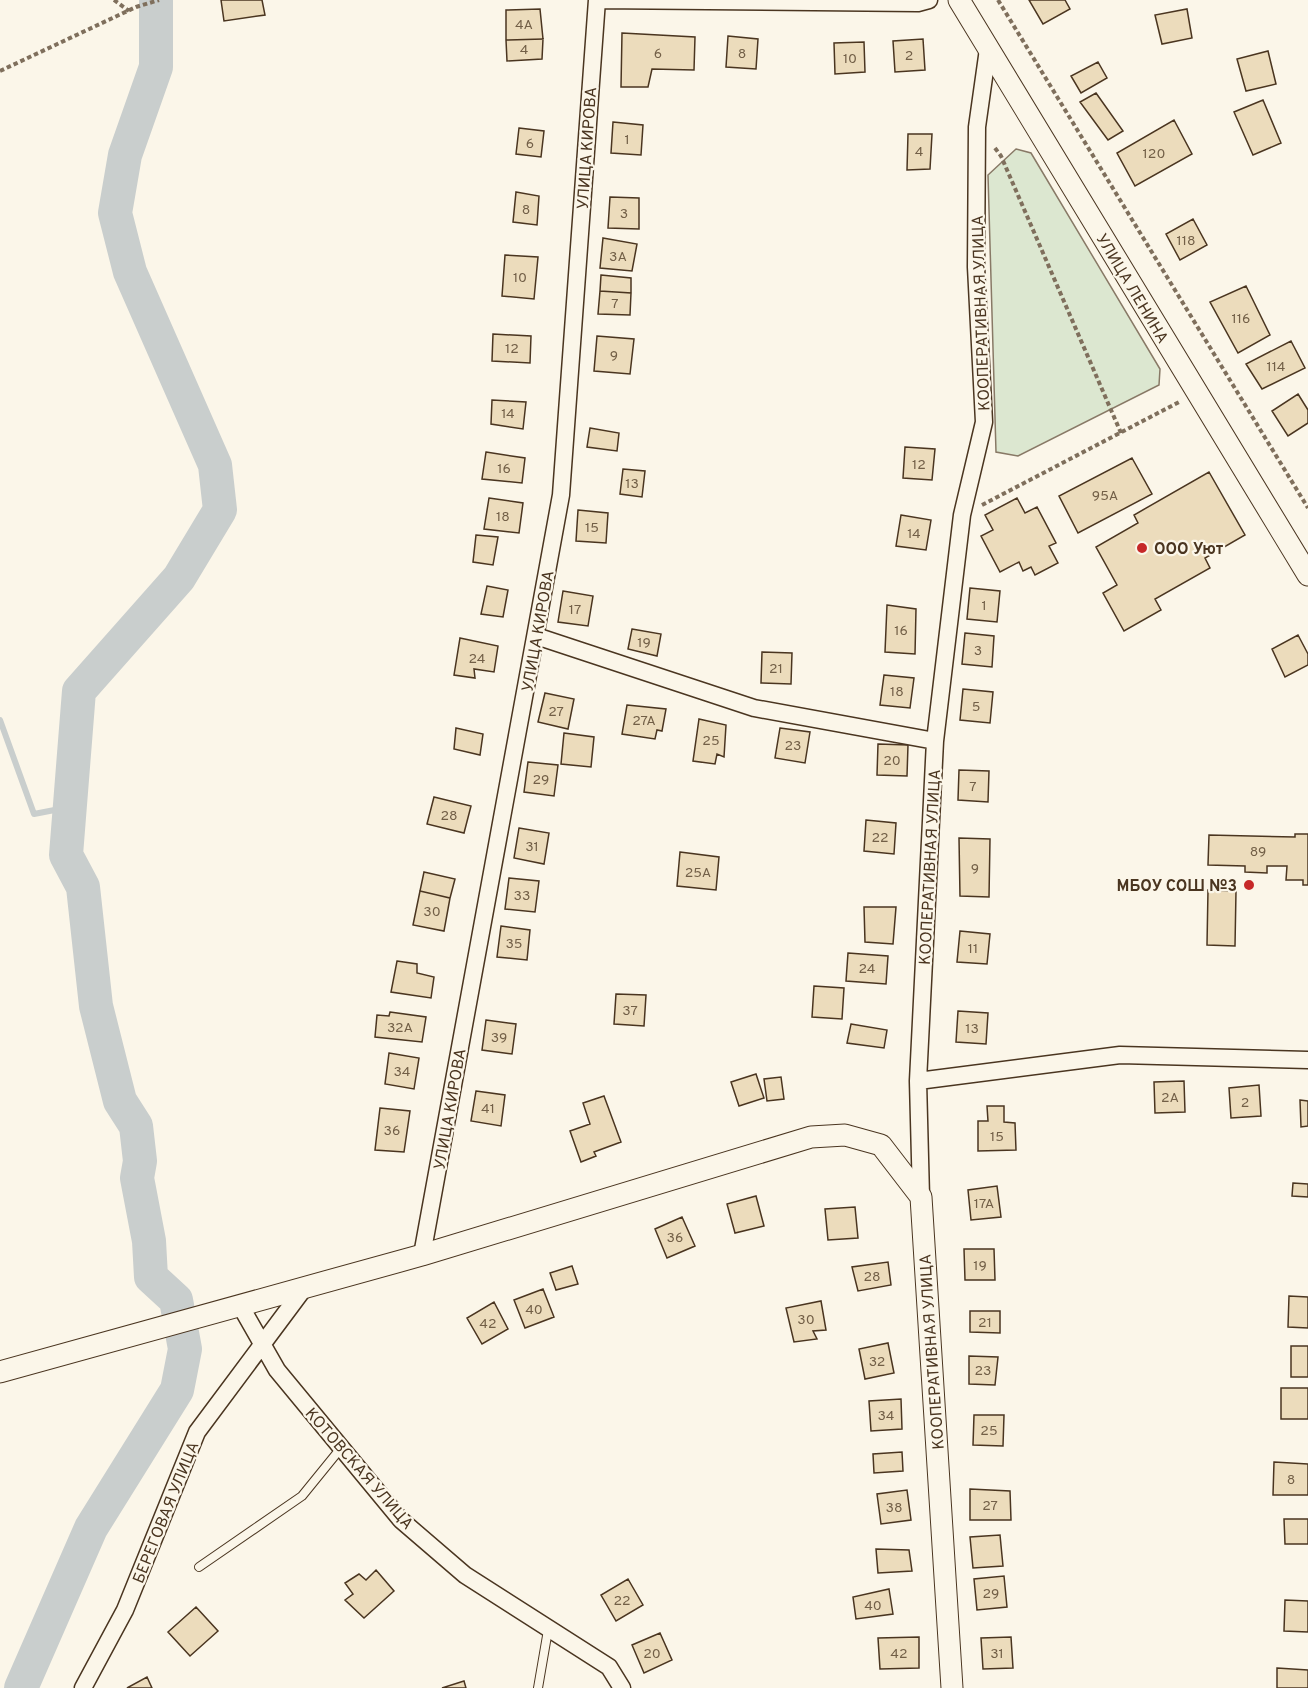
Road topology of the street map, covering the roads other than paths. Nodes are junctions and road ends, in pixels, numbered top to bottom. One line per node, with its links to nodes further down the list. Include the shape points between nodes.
1 (597, 0): 2 (street); 6 (street, УЛИЦА КИРОВА, via 561,495)
2 (929, 0)
3 (959, 0): 4 (street, УЛИЦА ЛЕНИНА)
4 (988, 49): 5 (street, УЛИЦА ЛЕНИНА); 7 (street, КООПЕРАТИВНАЯ УЛИЦА, via 977,127 976,267 984,422 962,515)
5 (1308, 574)
6 (536, 636): 7 (street, via 754,708); 11 (street, УЛИЦА КИРОВА)
7 (935, 741): 9 (street, КООПЕРАТИВНАЯ УЛИЦА)
8 (1308, 1060): 9 (street, via 1120,1055)
9 (918, 1081): 10 (street, КООПЕРАТИВНАЯ УЛИЦА)
10 (921, 1197): 11 (street, via 881,1145 845,1135 811,1137); 22 (street, КООПЕРАТИВНАЯ УЛИЦА)
11 (422, 1255): 12 (street)
12 (305, 1287): 13 (street); 14 (street, БЕРЕГОВАЯ УЛИЦА)
13 (235, 1307): 14 (street, КОТОВСКАЯ УЛИЦА); 15 (street)
14 (263, 1345): 16 (street, КОТОВСКАЯ УЛИЦА, via 277,1370); 19 (street, БЕРЕГОВАЯ УЛИЦА, via 197,1431 125,1610)
15 (0, 1372)
16 (341, 1448): 17 (lane, via 302,1496); 18 (street, КОТОВСКАЯ УЛИЦА, via 401,1520 465,1575)
17 (199, 1567)
18 (548, 1630): 20 (lane); 21 (street, КОТОВСКАЯ УЛИЦА, via 609,1667)
19 (84, 1688)
20 (538, 1688)
21 (622, 1688)
22 (952, 1688)

